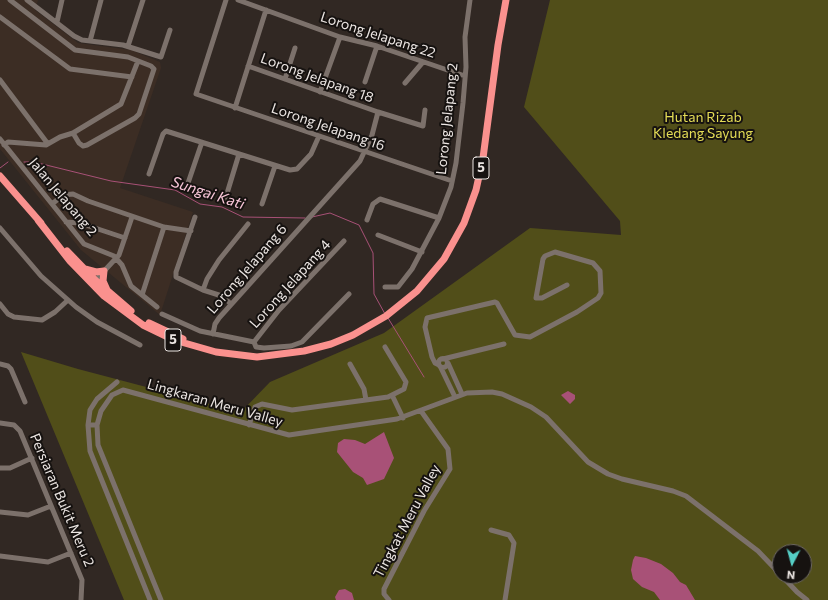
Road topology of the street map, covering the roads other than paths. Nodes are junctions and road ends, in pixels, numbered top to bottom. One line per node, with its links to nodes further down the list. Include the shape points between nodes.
1 (10, 0): 19 (street, via 75,50 128,57)
2 (27, 0): 12 (street)
3 (62, 0): 12 (street)
4 (101, 0): 15 (street)
5 (143, 0): 16 (street)
6 (226, 0): 29 (street, Lorong Jelapang 16, via 196,94)
7 (238, 0): 10 (street, Lorong Jelapang 22)
8 (470, 0): 22 (street, Lorong Jelapang 2, via 465,37)
9 (506, 0): 83 (highway, 5, via 480,176 458,236 444,259 417,291 377,323 331,344)
10 (266, 10): 14 (street, Lorong Jelapang 22); 21 (street)
11 (0, 17): 23 (street, via 70,69)
12 (56, 22): 15 (street, via 79,39)
13 (170, 30): 16 (street, via 161,57)
14 (340, 37): 17 (street, Lorong Jelapang 22); 28 (street)
15 (90, 41): 16 (street)
16 (128, 46)
17 (378, 46): 20 (street, Lorong Jelapang 22); 26 (street)
18 (295, 48): 24 (street)
19 (138, 61): 23 (street); 32 (street, via 151,66 154,71 137,116 87,145 82,146)
20 (422, 62): 22 (street, Lorong Jelapang 22); 27 (street)
21 (248, 66): 24 (street, Lorong Jelapang 18); 29 (street)
22 (465, 76): 43 (street, Lorong Jelapang 2)
23 (132, 77): 32 (street, via 121,104)
24 (285, 79): 28 (street, Lorong Jelapang 18)
25 (0, 80): 36 (street)
26 (365, 82)
27 (405, 83)
28 (320, 92): 31 (street, Lorong Jelapang 18)
29 (235, 108): 33 (street, Lorong Jelapang 16)
30 (425, 110): 31 (street, Lorong Jelapang 18, via 423,126)
31 (378, 112): 38 (street, Lorong Jelapang 18)
32 (72, 132): 36 (street)
33 (319, 136): 38 (street, Lorong Jelapang 16); 40 (street, via 313,150 297,169)
34 (0, 139): 37 (street, Jalan Jelapang 2)
35 (202, 142): 39 (street); 41 (street, via 169,130 163,134); 44 (street)
36 (48, 144): 37 (street, via 40,146 8,142)
37 (4, 145): 46 (street, Jalan Jelapang 2)
38 (365, 152): 43 (street, Lorong Jelapang 16); 74 (street, Lorong Jelapang 6, via 360,161)
39 (239, 154): 40 (street); 45 (street)
40 (275, 166): 47 (street)
41 (149, 174)
42 (2, 178): 51 (highway, 5)
43 (452, 181): 50 (street, Lorong Jelapang 2)
44 (187, 186)
45 (224, 200)
46 (52, 204): 48 (street, via 63,195 69,194); 53 (street, Jalan Jelapang 2)
47 (262, 204)
48 (132, 216): 55 (street); 59 (street)
49 (195, 217): 57 (street)
50 (439, 218): 52 (street, via 380,198 374,202); 61 (street, Lorong Jelapang 2)
51 (38, 220): 63 (highway, 5); 65 (highway, 5, via 66,256)
52 (367, 220)
53 (66, 222): 59 (street, via 80,223); 62 (street, Jalan Jelapang 2, via 86,246)
54 (248, 224): 68 (street, via 219,260)
55 (164, 227): 57 (street); 71 (street)
56 (0, 228): 72 (street, via 40,276)
57 (191, 231): 68 (street, via 176,278)
58 (378, 235): 61 (street)
59 (125, 238): 62 (street)
60 (344, 241): 78 (street, Lorong Jelapang 4, via 279,310)
61 (422, 252): 67 (street, Lorong Jelapang 2, via 400,285)
62 (116, 258): 64 (street); 71 (street, via 131,286)
63 (83, 268): 64 (highway, via 96,272); 65 (highway, 5)
64 (104, 271): 65 (street); 69 (highway, via 103,281)
65 (93, 282): 69 (highway, 5); 83 (highway, 5, via 125,312 163,336 216,352)
66 (567, 284): 82 (street, via 542,298 536,298 545,256 555,252 593,263 600,271 600,295 572,315 528,338 514,334 495,302 429,317 425,327)
67 (385, 287)
68 (203, 290): 74 (street, via 222,296)
69 (108, 292): 83 (highway, 5, via 146,321 175,336 217,348)
70 (349, 294): 78 (street, via 302,342 291,346 264,348 256,347)
71 (142, 295): 75 (street)
72 (68, 300): 73 (street, via 42,320 14,317); 80 (street, via 97,322)
73 (0, 304)
74 (231, 304): 77 (street, Lorong Jelapang 6, via 215,324)
75 (157, 307)
76 (162, 314): 77 (street, via 190,328)
77 (212, 334): 78 (street)
78 (254, 342)
79 (504, 344): 84 (street)
80 (140, 345)
81 (385, 347): 94 (street, via 406,382 404,389)
82 (432, 355): 85 (street, via 436,359); 89 (street)
83 (271, 356)
84 (453, 356): 85 (street); 86 (street)
85 (442, 359): 86 (street); 89 (street)
86 (448, 363): 89 (street, via 445,368); 91 (street)
87 (0, 364): 97 (street, via 11,369)
88 (350, 364): 96 (street, via 364,389)
89 (439, 366): 92 (street)
90 (117, 382): 101 (street, via 97,398 90,410)
91 (457, 383): 92 (street); 93 (street)
92 (450, 386): 95 (street)
93 (462, 394): 95 (street, Lingkaran Meru Valley); 113 (street, Lingkaran Meru Valley, via 497,392 536,410 550,420 594,466 618,478 686,496 758,551)
94 (392, 395): 96 (street); 99 (street)
95 (454, 397): 98 (street, Lingkaran Meru Valley)
96 (366, 400): 103 (street, via 292,410 262,404 254,409)
97 (25, 402)
98 (421, 411): 99 (street, Lingkaran Meru Valley); 118 (street, Tingkat Meru Valley, via 448,449 450,469 384,588 384,594)
99 (403, 418): 103 (street, Lingkaran Meru Valley, via 292,435)
100 (0, 423): 104 (street, Persiaran Bukit Meru 2, via 19,429)
101 (88, 425): 102 (street); 110 (street, via 90,451)
102 (97, 425): 103 (street, Lingkaran Meru Valley, via 108,401 114,393 123,390); 109 (street, Lingkaran Meru Valley, via 99,450)
103 (249, 425)
104 (32, 458): 105 (street, via 10,468); 106 (street, Persiaran Bukit Meru 2)
105 (0, 468)
106 (51, 506): 107 (street, via 28,515); 111 (street, Persiaran Bukit Meru 2)
107 (0, 512)
108 (491, 530): 119 (street, via 508,535 514,543)
109 (136, 540): 110 (street); 117 (street, Lingkaran Meru Valley)
110 (128, 544): 116 (street)
111 (71, 553): 112 (street, via 48,562); 115 (street, Persiaran Bukit Meru 2, via 83,582)
112 (0, 556)
113 (772, 566)
114 (789, 584): 120 (street, Lingkaran Meru Valley)
115 (81, 600)
116 (150, 600)
117 (161, 600)
118 (389, 600)
119 (505, 600)
120 (807, 600)

